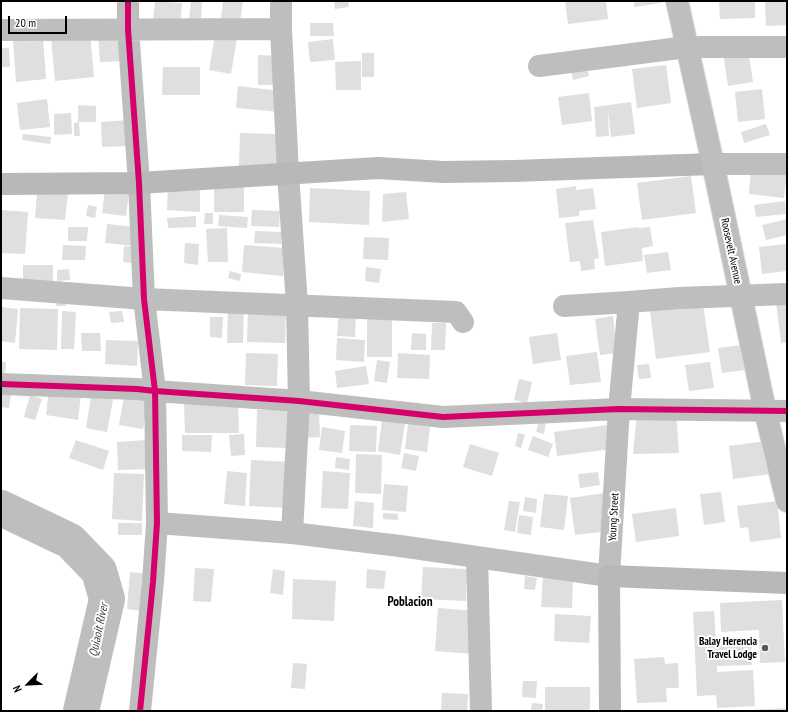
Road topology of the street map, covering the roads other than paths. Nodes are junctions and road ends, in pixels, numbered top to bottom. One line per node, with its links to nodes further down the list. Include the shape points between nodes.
1 (128, 1): 4 (street)
2 (281, 1): 5 (street)
3 (677, 1): 7 (street, Roosevelt Avenue)
4 (128, 29): 5 (street); 6 (street); 13 (street)
5 (281, 29): 12 (street)
6 (1, 30)
7 (687, 47): 8 (street); 9 (street); 10 (street, Roosevelt Avenue)
8 (787, 47)
9 (539, 66)
10 (713, 164): 11 (street); 12 (main road, via 514,172 443,172 378,168); 17 (street, Roosevelt Avenue)
11 (787, 164)
12 (288, 173): 13 (main road); 20 (street)
13 (139, 183): 14 (main road); 18 (street)
14 (1, 184)
15 (1, 288): 18 (street)
16 (787, 294): 17 (street)
17 (740, 296): 19 (street); 27 (street, Roosevelt Avenue)
18 (144, 299): 20 (street); 24 (street)
19 (629, 302): 21 (street); 26 (street, Young Street)
20 (297, 305): 22 (street, via 456,312); 25 (street)
21 (564, 306)
22 (463, 322)
23 (1, 384): 24 (street, via 92,386)
24 (155, 391): 25 (street); 30 (street)
25 (299, 401): 26 (street, via 443,417); 31 (street)
26 (619, 409): 27 (street); 33 (street, Young Street)
27 (765, 410): 28 (street); 29 (street, Roosevelt Avenue)
28 (787, 411)
29 (787, 501)
30 (157, 523): 31 (street); 35 (street)
31 (292, 533): 32 (street)
32 (477, 558): 33 (street); 36 (street)
33 (609, 576): 34 (main road); 37 (main road, Young Street)
34 (787, 583)
35 (140, 711)
36 (481, 711)
37 (610, 711)

